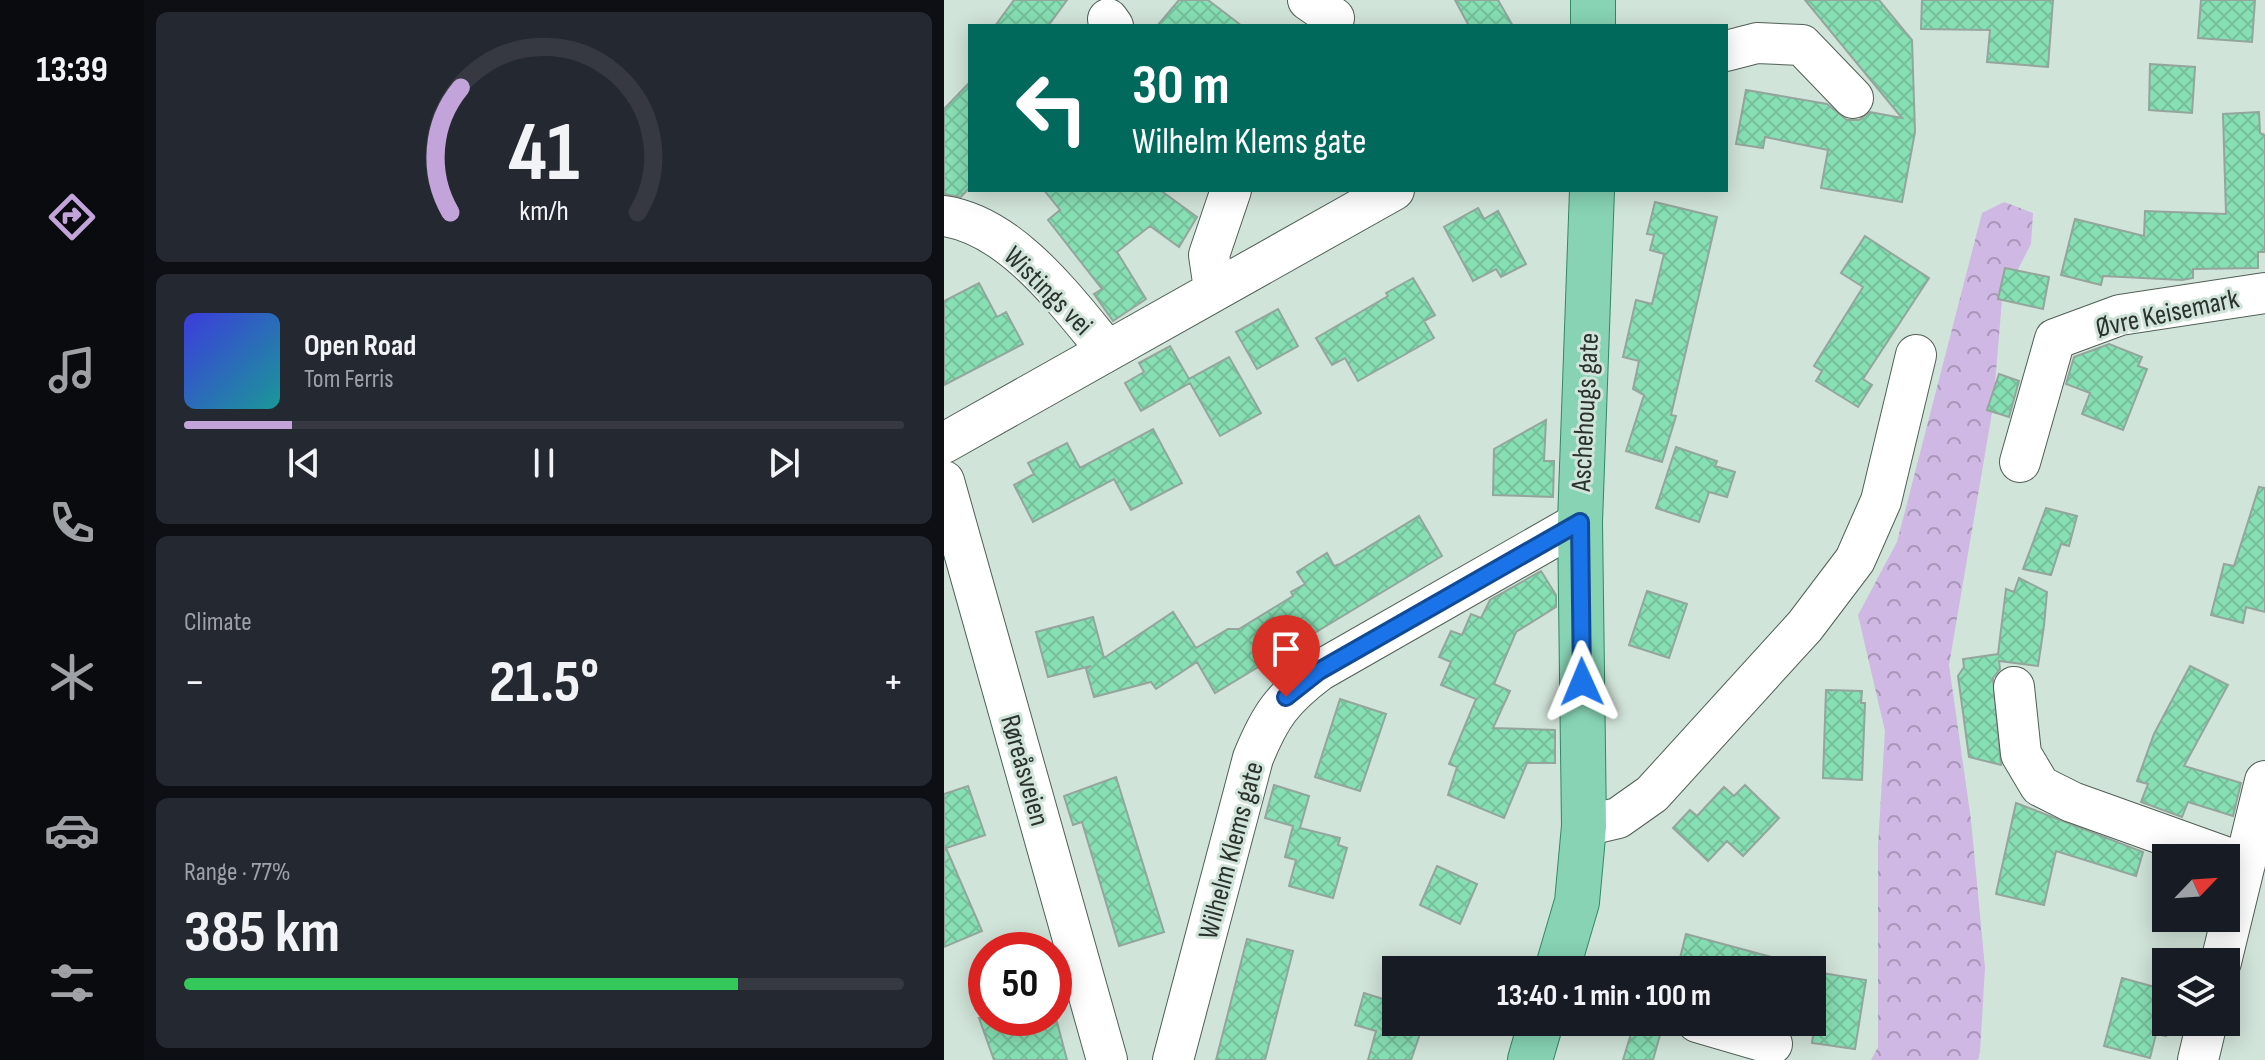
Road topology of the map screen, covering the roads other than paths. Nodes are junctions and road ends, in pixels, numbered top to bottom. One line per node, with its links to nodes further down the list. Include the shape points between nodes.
1 (1593, 0): 2 (main road)
2 (1593, 24)
3 (1728, 50): 4 (street, via 1757,43 1802,45)
4 (1853, 98)
5 (1230, 192): 9 (street, via 1209,255)
6 (1390, 192): 9 (street, Wistings vei)
7 (1592, 192): 16 (main road, Aschehougs gate)
8 (944, 216): 11 (street, Wistings vei, via 967,220 1013,250)
9 (1214, 289): 11 (street, Wistings vei)
10 (2265, 293): 14 (street, Øvre Keisemark, via 2120,315 2055,339)
11 (1107, 350): 13 (street, Wistings vei)
12 (1916, 355): 19 (street, via 1881,501 1855,560 1805,626 1652,794 1618,818)
13 (944, 443)
14 (2020, 462)
15 (944, 481): 27 (street, Røreåsveien)
16 (1580, 522): 19 (main road, Aschehougs gate); 28 (street, Wilhelm Klems gate, via 1319,671 1286,697 1268,721 1253,758)
17 (2014, 687): 20 (street, via 2021,754 2040,786)
18 (2265, 781): 20 (street)
19 (1584, 826): 22 (main road, Aschehougs gate, via 1577,902)
20 (2245, 864): 21 (street)
21 (2224, 948)
22 (1561, 956)
23 (1537, 1036): 29 (main road)
24 (1745, 1036): 26 (street)
25 (2204, 1036): 30 (street)
26 (1772, 1044)
27 (1107, 1060)
28 (1173, 1060)
29 (1530, 1060)
30 (2198, 1060)

